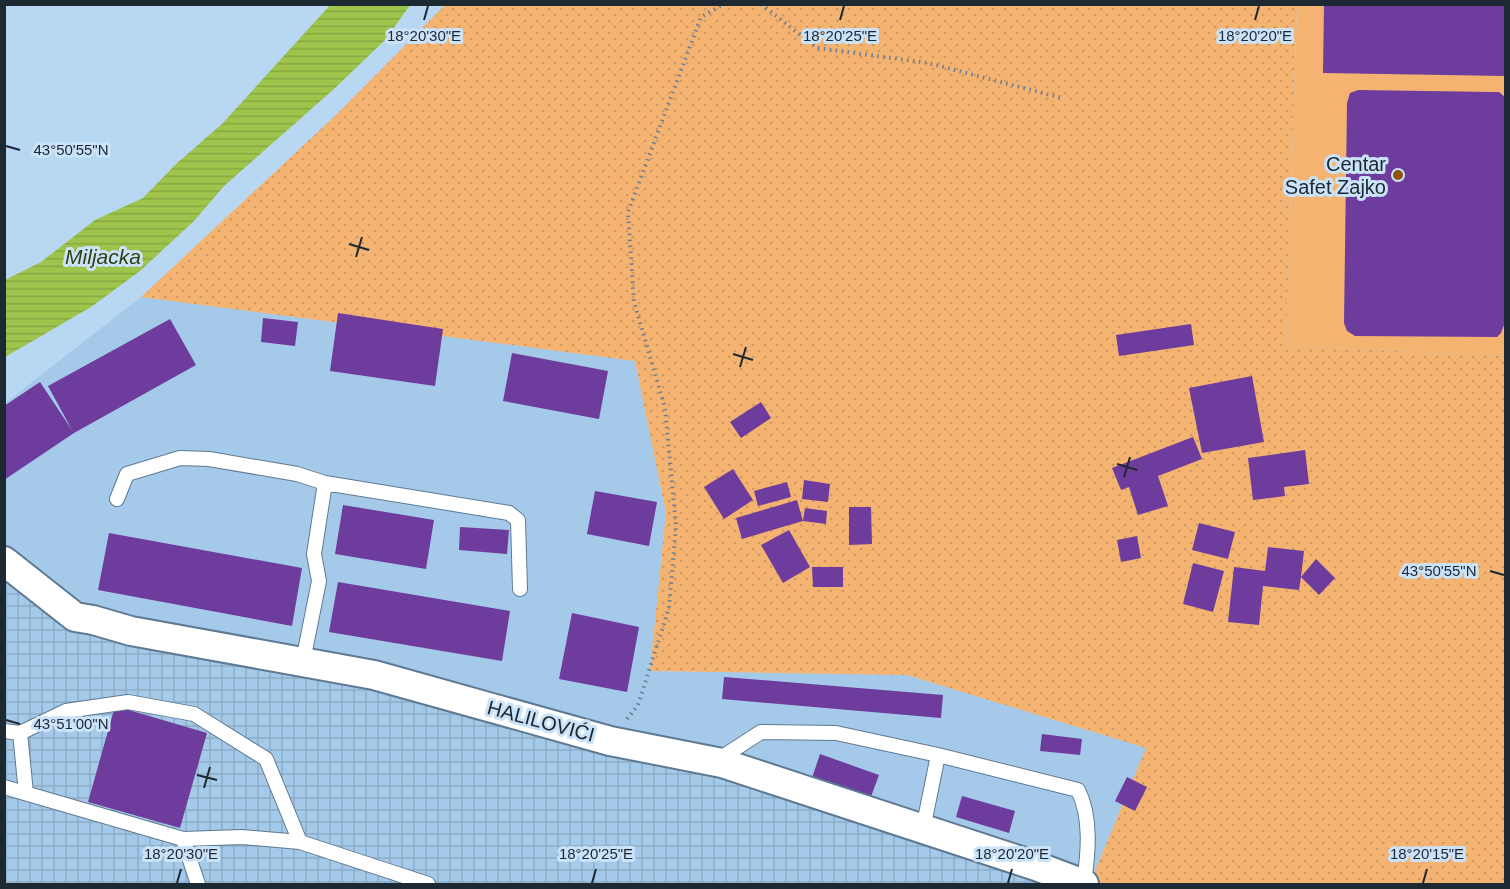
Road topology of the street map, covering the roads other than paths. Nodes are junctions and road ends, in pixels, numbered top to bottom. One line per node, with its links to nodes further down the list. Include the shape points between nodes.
1 (325, 483): 2 (lane, via 297,474 180,458 127,474); 4 (lane, via 509,513 518,520); 5 (lane, via 314,554 319,580)
2 (117, 500)
3 (4, 561): 5 (street, HALILOVIĆI, via 75,617 131,631)
4 (520, 588)
5 (303, 661): 9 (street, HALILOVIĆI, via 374,675 610,741)
6 (4, 731): 7 (lane)
7 (20, 733): 11 (lane); 14 (lane, via 66,711 128,702 194,714 266,759)
8 (938, 755): 9 (lane, via 836,733 761,732 727,754); 12 (lane); 17 (lane, via 1078,790 1086,805 1088,858)
9 (722, 763): 12 (street, HALILOVIĆI)
10 (4, 787): 11 (lane)
11 (26, 793): 13 (lane)
12 (923, 829): 17 (street, HALILOVIĆI)
13 (183, 839): 14 (lane, via 242,837); 15 (lane)
14 (300, 842): 16 (lane)
15 (198, 885)
16 (428, 885)
17 (1084, 885)

